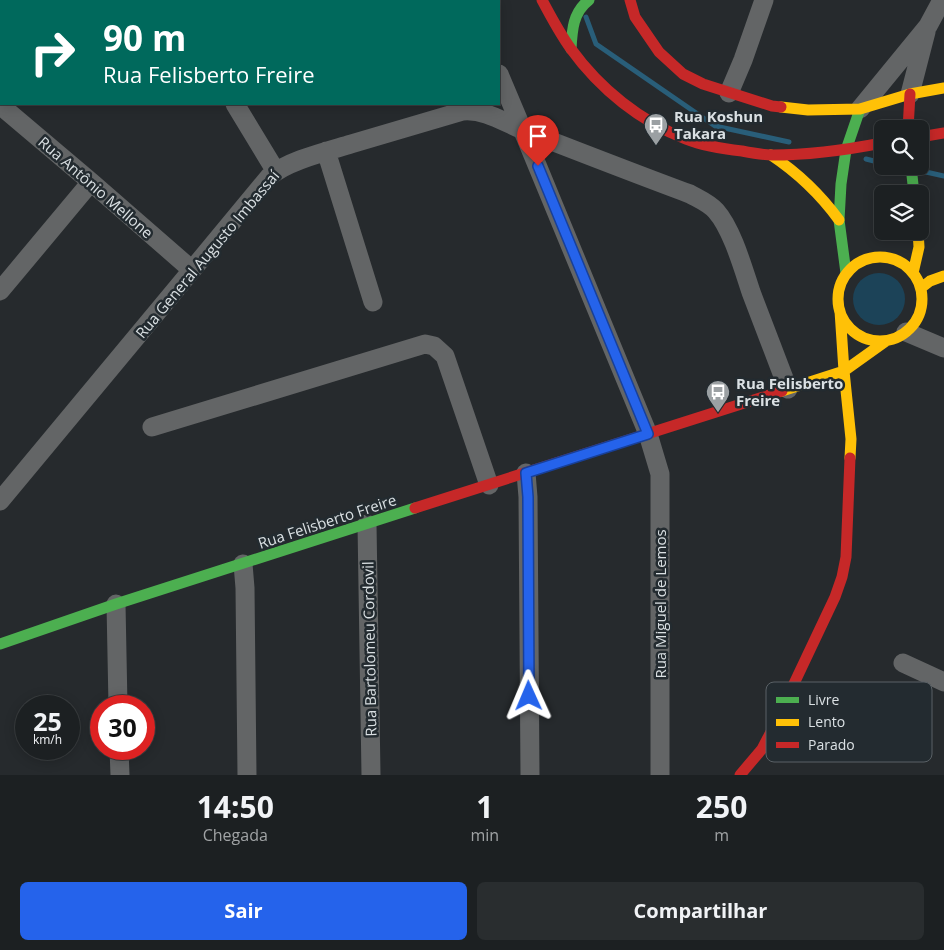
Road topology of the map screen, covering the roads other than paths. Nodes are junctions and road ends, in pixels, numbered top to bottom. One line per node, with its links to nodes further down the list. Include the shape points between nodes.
1 (542, 0): 7 (street)
2 (588, 0): 7 (street, via 577,12)
3 (764, 0): 10 (street)
4 (942, 0): 6 (street)
5 (626, 3): 10 (street, via 659,52 683,74)
6 (928, 26): 11 (street); 14 (street)
7 (571, 49): 22 (street, via 592,74 628,107 660,127 688,140)
8 (500, 76): 16 (street, Rua Miguel de Lemos)
9 (944, 88): 11 (street)
10 (729, 93): 14 (street, via 772,106 808,110)
11 (910, 94): 14 (street); 15 (street)
12 (0, 105): 24 (street, Rua Antônio Mellone)
13 (236, 105): 23 (street)
14 (860, 109): 20 (street)
15 (909, 120)
16 (524, 131): 21 (street, Rua General Augusto Imbassaí, via 472,110); 39 (street, Rua General Augusto Imbassaí, via 690,194 716,211 738,254); 41 (street, Rua Miguel de Lemos)
17 (944, 133): 18 (street)
18 (929, 136)
19 (874, 145): 20 (street)
20 (846, 150): 22 (street); 25 (street)
21 (326, 151): 23 (street, Rua General Augusto Imbassaí); 33 (street)
22 (771, 155): 25 (street, via 805,180)
23 (276, 170): 27 (street, Rua General Augusto Imbassaí)
24 (91, 182): 27 (street, Rua Antônio Mellone); 32 (street)
25 (839, 220): 28 (street)
26 (919, 240): 29 (street)
27 (192, 270): 44 (street, Rua General Augusto Imbassaí)
28 (846, 273): 29 (street, via 872,257 902,263); 34 (street, via 840,285)
29 (913, 274): 31 (street)
30 (944, 276): 31 (street, via 930,280)
31 (921, 288): 35 (street, via 922,304 916,320)
32 (0, 292)
33 (373, 302)
34 (840, 311): 36 (street, via 846,324 857,334 871,340); 38 (street)
35 (906, 332): 36 (street); 37 (street)
36 (886, 341): 38 (street, Rua Felisberto Freire)
37 (944, 348)
38 (844, 371): 39 (street, Rua Felisberto Freire); 50 (street, via 851,439 846,557 835,597)
39 (788, 389): 41 (street, Rua Felisberto Freire)
40 (152, 427): 43 (street, via 425,344 434,346 445,356)
41 (648, 434): 42 (street, Rua Felisberto Freire); 59 (street, Rua Miguel de Lemos, via 660,474)
42 (526, 473): 43 (street, Rua Felisberto Freire); 58 (street)
43 (489, 485): 45 (street, Rua Felisberto Freire)
44 (0, 501)
45 (367, 524): 46 (street, Rua Felisberto Freire); 57 (street, Rua Bartolomeu Cordovil)
46 (243, 564): 47 (street, Rua Felisberto Freire); 56 (street)
47 (116, 604): 48 (street, Rua Felisberto Freire); 52 (street)
48 (0, 644)
49 (903, 663): 51 (street)
50 (795, 682)
51 (944, 682)
52 (118, 695)
53 (766, 742): 60 (street)
54 (119, 760): 55 (street)
55 (120, 775)
56 (247, 775)
57 (371, 775)
58 (530, 775)
59 (660, 775)
60 (740, 775)

